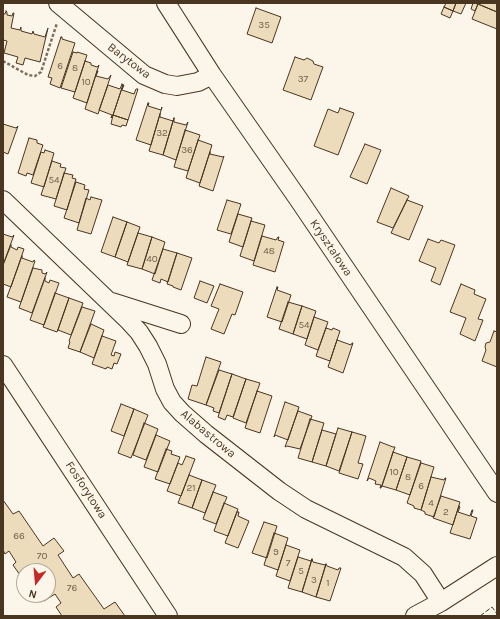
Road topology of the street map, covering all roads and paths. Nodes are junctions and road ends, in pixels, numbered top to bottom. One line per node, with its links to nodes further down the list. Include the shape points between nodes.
1 (166, 3): 4 (street, Kryształowa)
2 (60, 5): 3 (path, via 42,72 35,76 28,75); 4 (street, Barytowa, via 144,75 164,84 177,86 198,82)
3 (3, 61)
4 (212, 75): 9 (street, Kryształowa)
5 (3, 200): 6 (street, Alabastrowa)
6 (109, 301): 7 (street); 11 (street, Alabastrowa, via 148,346 165,389 182,413 279,491 306,509 404,557 423,574)
7 (181, 324)
8 (3, 365): 12 (street, Fosforytowa)
9 (497, 492)
10 (497, 566): 11 (street)
11 (441, 602): 13 (street)
12 (168, 616)
13 (415, 616)

